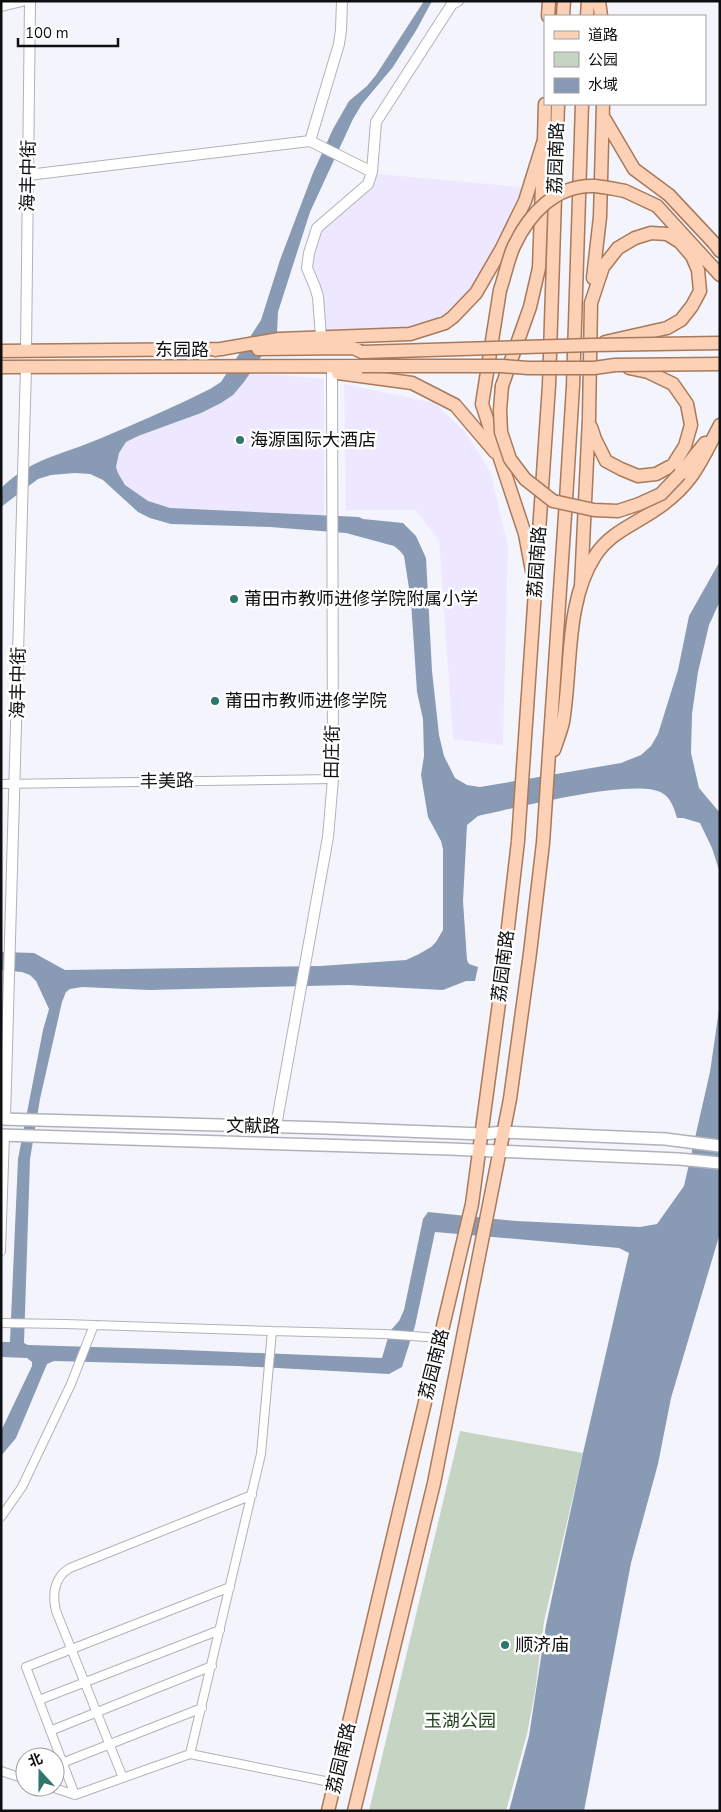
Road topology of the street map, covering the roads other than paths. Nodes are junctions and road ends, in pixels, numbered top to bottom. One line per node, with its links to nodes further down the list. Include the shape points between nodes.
1 (22, 1): 9 (street)
2 (30, 1): 22 (street, 海丰中街)
3 (342, 1): 20 (street, via 339,44)
4 (458, 1): 21 (street, via 452,4 376,122)
5 (549, 1): 10 (main road)
6 (564, 1): 11 (main road)
7 (588, 1): 12 (main road)
8 (599, 1): 13 (main road)
9 (1, 6)
10 (548, 15)
11 (563, 15)
12 (587, 15)
13 (601, 15)
14 (545, 105): 19 (main road)
15 (558, 105): 44 (main road, 荔园南路, via 549,385)
16 (582, 105): 45 (main road, 荔园南路, via 573,386)
17 (603, 105): 18 (main road)
18 (604, 118): 23 (main road, via 634,169 669,195); 25 (main road, via 600,217)
19 (544, 140): 26 (main road, via 525,201 476,293 445,323); 41 (main road, bridge, via 538,268 530,307 502,386 501,432 510,459 525,479 553,501 594,510 618,511 661,494)
20 (310, 141): 21 (street); 22 (street)
21 (372, 172): 27 (street, via 368,184 317,228 309,253 307,268 318,297)
22 (28, 175): 32 (street, 海丰中街)
23 (720, 251)
24 (720, 275): 42 (main road, bridge, via 657,206 625,191 594,186 567,190 550,198 534,213 514,247 500,290 482,404)
25 (591, 303): 29 (main road, bridge, via 603,267 618,248 651,233 666,234 680,242 692,256 698,270 700,291 682,320 667,328); 40 (main road)
26 (410, 334): 27 (main road); 39 (main road)
27 (321, 337): 30 (main road, via 278,339)
28 (720, 343): 29 (main road, bridge)
29 (592, 345): 30 (main road, 东园路, bridge, via 362,352 353,348)
30 (214, 350): 32 (main road, 东园路)
31 (1, 351): 32 (main road, 东园路)
32 (26, 351)
33 (720, 364): 34 (main road, bridge)
34 (615, 365): 35 (main road, 东园路, bridge, via 594,368); 40 (main road, bridge, via 648,372 673,384 687,404 691,425 685,446 673,465 656,474 638,476 606,461)
35 (271, 366): 37 (main road, 东园路); 38 (main road)
36 (1, 367): 37 (main road, 东园路)
37 (26, 367): 48 (street, 海丰中街)
38 (332, 372): 39 (main road); 46 (street, 田庄街)
39 (412, 383): 42 (main road, via 455,404)
40 (588, 418): 43 (main road)
41 (719, 426): 43 (main road, via 699,468 684,487 609,539 596,555)
42 (500, 458): 44 (main road, via 525,534)
43 (581, 586): 45 (main road, via 574,616 563,723)
44 (536, 590): 52 (main road, 荔园南路, via 518,841)
45 (548, 769): 51 (main road, 荔园南路, via 530,953)
46 (333, 779): 48 (street, 丰美路); 50 (street, 田庄街, via 328,837)
47 (1, 784): 48 (street, 丰美路)
48 (15, 784): 49 (street, 海丰中街)
49 (3, 1119): 50 (main road, 文献路)
50 (276, 1126): 52 (main road, 文献路)
51 (504, 1132): 52 (main road, 文献路); 54 (main road, 文献路, via 665,1139); 56 (main road, 荔园南路)
52 (482, 1134): 55 (main road, 荔园南路)
53 (3, 1135): 55 (main road); 58 (street)
54 (720, 1146)
55 (479, 1151): 56 (main road); 62 (main road, 荔园南路, via 472,1204)
56 (500, 1152): 57 (main road); 86 (main road, 荔园南路, via 434,1483)
57 (720, 1163)
58 (1, 1251)
59 (5, 1323): 60 (street)
60 (94, 1325): 61 (street); 64 (street, via 71,1384 22,1487)
61 (271, 1333): 62 (street); 63 (street, via 261,1454)
62 (440, 1338): 82 (main road, 荔园南路)
63 (252, 1495): 65 (street); 67 (street, via 64,1571 53,1594)
64 (1, 1517)
65 (230, 1587): 66 (street); 67 (street)
66 (220, 1630): 68 (street); 69 (street)
67 (71, 1649): 69 (street); 70 (street, via 26,1667)
68 (212, 1666): 71 (street); 72 (street)
69 (84, 1682): 70 (street); 72 (street)
70 (38, 1700): 73 (street)
71 (202, 1708): 74 (street); 76 (street)
72 (96, 1712): 73 (street); 74 (street)
73 (50, 1731): 75 (street)
74 (109, 1745): 77 (street); 81 (street)
75 (56, 1747)
76 (190, 1754): 81 (street); 82 (street)
77 (65, 1762)
78 (65, 1770): 84 (street)
79 (1, 1771): 80 (street)
80 (15, 1776)
81 (123, 1778): 84 (street)
82 (335, 1783): 85 (main road, 荔园南路)
83 (65, 1791): 84 (street)
84 (75, 1794)
85 (328, 1811)
86 (354, 1811)

